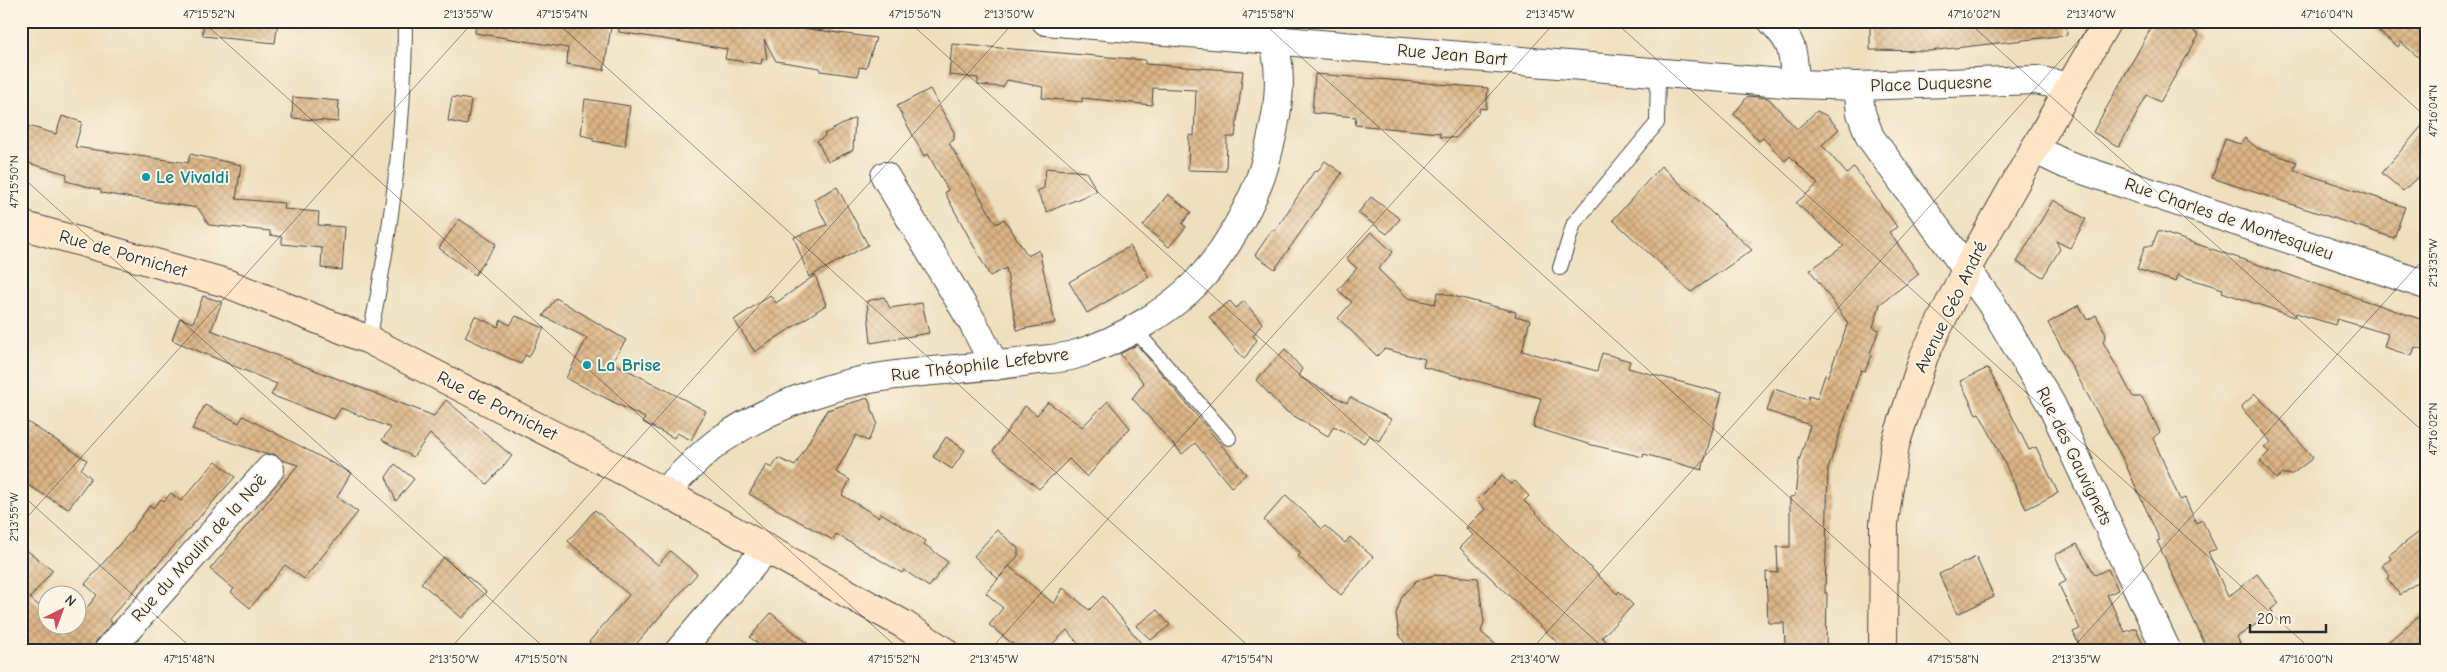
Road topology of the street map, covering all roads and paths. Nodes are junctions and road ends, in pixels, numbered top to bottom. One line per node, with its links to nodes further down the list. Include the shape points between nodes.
1 (405, 21): 17 (lane, via 405,66 395,192)
2 (1046, 21): 5 (street, Rue Jean Bart)
3 (1772, 21): 7 (street, via 1793,48)
4 (2107, 21): 9 (main road, Avenue Géo André)
5 (1270, 31): 6 (street, Rue Jean Bart); 16 (street, Rue Théophile Lefebvre, via 1279,78 1274,133 1256,193 1206,272)
6 (1658, 72): 7 (street, Rue Jean Bart); 13 (lane, via 1657,123 1574,223)
7 (1795, 84): 8 (street, Rue Jean Bart)
8 (1858, 86): 9 (street, Place Duquesne, via 2036,80); 14 (street, Place Duquesne, via 1861,113 1870,137)
9 (2070, 87): 10 (main road, Avenue Géo André)
10 (2034, 149): 14 (main road, Avenue Géo André); 15 (street, Rue Charles de Montesquieu, via 2065,164)
11 (885, 176): 18 (street, via 973,323)
12 (21, 225): 17 (main road, Rue de Pornichet, via 226,283)
13 (1560, 268)
14 (1966, 270): 26 (main road, Avenue Géo André, via 1924,356 1895,445 1884,523); 27 (street, Rue des Gauvignets, via 1991,303 2051,404)
15 (2426, 286)
16 (1135, 330): 18 (street, Rue Théophile Lefebvre, via 1074,355); 19 (lane)
17 (369, 340): 21 (main road, Rue de Pornichet)
18 (995, 366): 21 (street, Rue Théophile Lefebvre, via 886,376 833,388 783,405 720,439)
19 (1229, 438)
20 (270, 468): 23 (street, Rue du Moulin de la Noë)
21 (664, 492): 22 (main road, Rue de Pornichet)
22 (766, 549): 24 (street); 25 (main road, Rue de Pornichet, via 904,624)
23 (108, 651)
24 (679, 651)
25 (944, 651)
26 (1883, 651)
27 (2167, 651)

